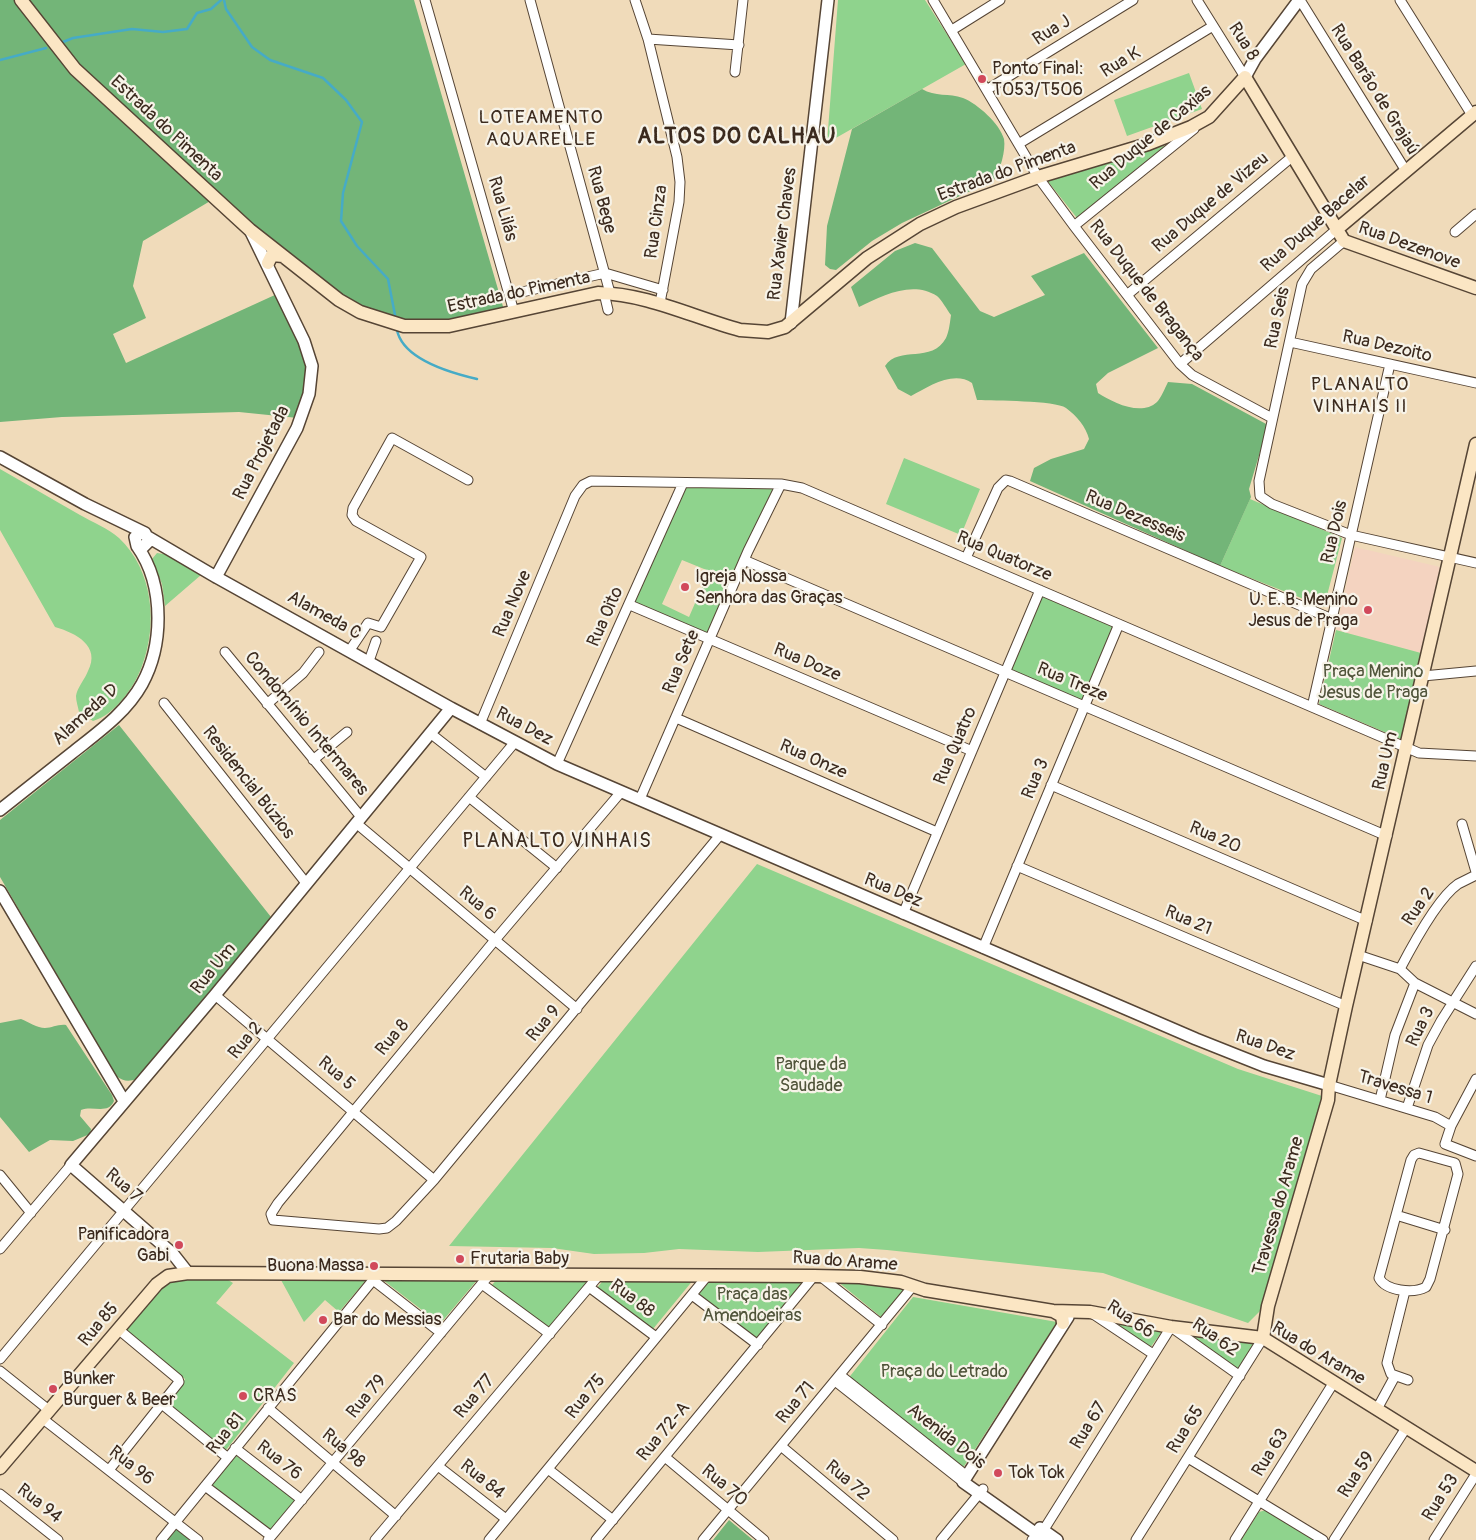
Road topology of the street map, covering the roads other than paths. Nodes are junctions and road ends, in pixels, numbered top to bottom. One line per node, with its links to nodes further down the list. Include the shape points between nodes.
1 (21, 0): 28 (main road, Estrada do Pimenta, via 75,68)
2 (426, 0): 38 (street, Rua Lilás)
3 (530, 0): 34 (street, Rua Bege)
4 (635, 0): 15 (street, Rua Cinza)
5 (743, 0): 16 (street)
6 (828, 0): 43 (street, Rua Xavier Chaves)
7 (933, 0): 14 (street)
8 (1000, 0): 14 (street)
9 (1133, 0): 19 (street, Rua J)
10 (1197, 0): 13 (street, Rua 8)
11 (1299, 0): 18 (street, Rua Duque de Caxias, via 1254,59); 24 (street, Rua Barão de Grajaú)
12 (1400, 0): 20 (street)
13 (1213, 26): 18 (street, Rua 8); 22 (street, Rua K)
14 (952, 30): 19 (street)
15 (652, 39): 16 (street); 36 (street, Rua Cinza, via 680,182)
16 (739, 45): 17 (street)
17 (735, 72)
18 (1245, 76): 21 (main road, Rua Duque de Caxias); 23 (main road, Rua Dezenove)
19 (988, 89): 22 (street)
20 (1474, 113): 24 (main road, Rua Duque Bacelar)
21 (1209, 117): 25 (main road, Estrada do Pimenta, via 1155,141); 27 (street, Rua Duque de Caxias)
22 (1020, 144): 25 (street)
23 (1293, 156): 29 (main road, Rua Dezenove); 39 (street, Rua Duque de Vizeu)
24 (1406, 171): 29 (main road, Rua Duque Bacelar)
25 (1038, 177): 27 (street, Rua Duque de Bragança); 43 (main road, Estrada do Pimenta, via 986,194 920,224 867,258)
26 (1476, 214): 30 (street)
27 (1074, 226): 39 (street, Rua Duque de Bragança)
28 (250, 230): 32 (main road, Estrada do Pimenta); 33 (street, Rua Projetada)
29 (1336, 230): 31 (main road, Rua Dezenove); 45 (street, Rua Duque Bacelar)
30 (1454, 232)
31 (1344, 241): 35 (main road, Rua Dezenove); 44 (street, Rua Seis, via 1305,276)
32 (284, 256): 33 (main road, via 272,255); 42 (main road, Estrada do Pimenta, via 352,308 404,326 449,326)
33 (268, 264): 61 (street, Rua Projetada, via 304,341 312,366 312,380 297,428)
34 (605, 273): 36 (street); 37 (street, Rua Bege); 38 (street)
35 (1476, 288)
36 (663, 290): 40 (street, Rua Cinza)
37 (607, 293): 40 (main road, Estrada do Pimenta); 41 (street, Rua Bege); 42 (main road, Estrada do Pimenta, via 587,294)
38 (509, 295): 42 (street, Rua Lilás)
39 (1127, 295): 45 (street, Rua Duque de Bragança)
40 (660, 303): 43 (main road, Estrada do Pimenta, via 752,332 777,330)
41 (608, 310)
42 (514, 312)
43 (791, 323)
44 (1290, 342): 46 (street, Rua Dezoito); 48 (street, Rua Seis)
45 (1180, 364): 48 (street, Rua Duque de Bragança, via 1192,376)
46 (1390, 364): 47 (street, Rua Dezoito); 55 (street, Rua Dois)
47 (1476, 383)
48 (1272, 418): 55 (street, Rua Seis, via 1259,482 1260,496)
49 (1476, 444): 57 (main road, Rua Um)
50 (0, 457): 56 (street, Alameda C, via 85,504)
51 (468, 480): 68 (street, via 392,438 352,512 356,521 421,558 380,627 368,623)
52 (683, 483): 53 (street, Rua Quatorze); 54 (street, Rua Quatorze, via 591,481 583,485); 63 (street, Rua Oito)
53 (781, 484): 58 (street, Rua Quatorze, via 802,488); 59 (street, Rua Sete)
54 (575, 496): 81 (street, Rua Nove)
55 (1351, 536): 57 (street); 64 (street, Rua Dois)
56 (142, 541): 61 (street, Alameda C, via 179,555); 95 (street, Alameda D, via 156,592 158,625 154,654 142,683 128,704 105,726)
57 (1450, 557): 60 (street); 74 (main road, Rua Um)
58 (966, 558): 62 (street, Rua Quatorze); 64 (street, Rua Dezesseis, via 998,488 1010,480)
59 (744, 560): 66 (street, Rua Sete); 73 (street, Rua Treze)
60 (1472, 562)
61 (216, 577): 68 (street, Alameda C)
62 (1040, 590): 65 (street, Rua Quatorze); 73 (street, Rua Quatro)
63 (630, 605): 66 (street, Rua Doze); 89 (street, Rua Oito)
64 (1332, 619): 78 (street, Rua Dois)
65 (1119, 624): 77 (street, Rua 3); 78 (street, Rua Quatorze)
66 (710, 638): 80 (street, Rua Sete); 86 (street, Rua Doze)
67 (376, 641): 71 (street)
68 (350, 650): 71 (street, Alameda C)
69 (225, 652): 76 (street, Condomínio Intermares)
70 (319, 652): 76 (street, via 303,673)
71 (369, 661): 79 (street, Alameda C)
72 (1476, 671): 74 (street)
73 (1005, 672): 77 (street, Rua Treze); 86 (street, Rua Quatro)
74 (1423, 676): 85 (main road, Rua Um)
75 (164, 703): 106 (street, Residencial Búzios)
76 (267, 704): 88 (street, Condomínio Intermares)
77 (1084, 706): 91 (street, Rua 3); 101 (street, Rua Treze)
78 (1312, 707): 85 (street, Rua Quatorze)
79 (451, 708): 81 (street, Rua Dez); 83 (street, Rua Um)
80 (676, 718): 94 (street, Rua Sete); 99 (street, Rua Onze)
81 (480, 724): 84 (street, Rua Dez)
82 (347, 732): 88 (street)
83 (430, 733): 90 (street); 97 (street, Rua Um)
84 (515, 742): 89 (street, Rua Dez); 90 (street, Rua 2)
85 (1407, 748): 87 (street, Rua Quatorze, via 1424,755); 101 (main road, Rua Um)
86 (972, 751): 99 (street, Rua Quatro)
87 (1476, 756)
88 (313, 760): 97 (street, Condomínio Intermares)
89 (557, 764): 92 (street, Rua Dez)
90 (486, 777): 93 (street, Rua 2)
91 (1051, 785): 102 (street, Rua 3); 109 (street, Rua 20)
92 (621, 792): 94 (street, Rua Dez); 104 (street, Rua 8)
93 (469, 797): 103 (street, Rua 2); 104 (street)
94 (640, 799): 100 (street, Rua Dez)
95 (5, 803): 96 (street, Alameda D)
96 (0, 810)
97 (359, 820): 103 (street, Rua 6); 106 (street, Rua Um)
98 (1462, 824): 105 (street)
99 (937, 832): 108 (street, Rua Quatro)
100 (720, 835): 108 (street, Rua Dez); 119 (street, Rua 9)
101 (1387, 836): 109 (main road, Rua Um)
102 (1017, 866): 111 (street, Rua 3); 118 (street, Rua 21)
103 (410, 868): 110 (street, Rua 6); 121 (street, Rua 2)
104 (557, 868): 110 (street, Rua 8)
105 (1476, 874): 114 (street, Rua 2, via 1458,884 1446,896)
106 (306, 883): 116 (street, Rua Um)
107 (0, 891): 125 (street)
108 (902, 914): 111 (street, Rua Dez)
109 (1367, 921): 112 (main road, Rua Um)
110 (495, 940): 119 (street, Rua 6); 127 (street, Rua 8)
111 (983, 948): 123 (street, Rua Dez, via 1264,1066)
112 (1358, 955): 114 (street); 118 (main road, Rua Um)
113 (1476, 966): 117 (street, Rua 3)
114 (1400, 969): 115 (street)
115 (1415, 983): 117 (street); 124 (street, via 1396,1036)
116 (215, 996): 121 (street, Rua 5); 125 (street, Rua Um)
117 (1452, 1003): 120 (street); 126 (street, Rua 3, via 1428,1045)
118 (1346, 1006): 123 (main road, Rua Um)
119 (577, 1009): 132 (street, Rua 9)
120 (1476, 1014)
121 (268, 1040): 127 (street, Rua 5); 133 (street, Rua 2)
122 (1476, 1080): 128 (street)
123 (1329, 1085): 124 (street, Travessa 1); 161 (main road, Travessa do Arame, via 1328,1100 1268,1306)
124 (1380, 1100): 126 (street, Travessa 1)
125 (124, 1101): 130 (street, Rua Um)
126 (1407, 1108): 128 (street, Travessa 1)
127 (353, 1111): 132 (street, Rua 5); 136 (street, Rua 8, via 278,1203 271,1217 278,1222)
128 (1451, 1126): 129 (street, via 1445,1144)
129 (1476, 1156)
130 (72, 1165): 133 (street, Rua 7); 134 (street, Rua Um)
131 (0, 1175): 134 (street)
132 (434, 1180): 136 (street, Rua 9)
133 (125, 1211): 139 (street, Rua 7); 164 (street, Rua 2)
134 (30, 1213): 138 (street, Rua Um)
135 (1396, 1215): 137 (street); 137 (street, via 1414,1155 1419,1153 1455,1164 1458,1174); 149 (street, via 1379,1278 1382,1283)
136 (387, 1228)
137 (1445, 1230): 149 (street, via 1428,1283 1422,1290)
138 (0, 1248)
139 (173, 1254): 140 (street, Rua 7); 143 (street)
140 (188, 1273): 143 (main road, Rua do Arame); 145 (main road, Rua do Arame)
141 (600, 1274): 142 (main road, Rua do Arame); 146 (main road, Rua do Arame); 148 (street, Rua 77)
142 (708, 1275): 144 (main road, Rua do Arame); 150 (street, Rua 75)
143 (168, 1276): 157 (main road, Rua 85, via 157,1284)
144 (817, 1276): 147 (main road, Rua do Arame, via 875,1279); 155 (street); 162 (street, Rua 72-A)
145 (374, 1277): 146 (main road, Rua do Arame); 158 (street); 172 (street, Rua 81)
146 (486, 1279): 158 (street, Rua 79); 159 (street)
147 (913, 1286): 152 (main road, Rua do Arame); 155 (street, Rua 71)
148 (589, 1287): 159 (street, Rua 77); 160 (street, Rua 88)
149 (1405, 1291): 167 (street, via 1387,1363)
150 (692, 1295): 160 (street, Rua 75); 162 (street)
151 (1072, 1310): 152 (main road, Rua do Arame); 153 (main road, Rua do Arame); 154 (street)
152 (1053, 1312): 154 (main road, via 1062,1316)
153 (1090, 1312): 156 (main road, Rua do Arame); 163 (street, Rua 66)
154 (1064, 1323): 187 (street)
155 (882, 1325): 168 (street, Rua 71)
156 (1171, 1327): 161 (main road, Rua do Arame); 163 (street, Rua 67); 166 (street, Rua 62)
157 (118, 1329): 171 (street, via 178,1379 178,1385); 174 (main road, Rua 85)
158 (441, 1333): 181 (street, Rua 79)
159 (550, 1334): 182 (street, Rua 77)
160 (656, 1337): 184 (street, Rua 75)
161 (1263, 1338): 166 (street, Rua 65); 170 (main road, Rua do Arame)
162 (758, 1345): 178 (street, Rua 72-A)
163 (1153, 1354): 198 (street, Rua 67)
164 (0, 1359)
165 (0, 1371): 174 (street, Rua 96)
166 (1240, 1376): 180 (street, Rua 65)
167 (1395, 1376): 169 (street); 173 (street)
168 (837, 1378): 176 (street, Rua 71); 187 (street, Avenida Dois)
169 (1408, 1380)
170 (1334, 1382): 173 (main road, Rua do Arame); 192 (street, Rua 63)
171 (162, 1405): 179 (street); 185 (street)
172 (268, 1408): 177 (street, Rua 81); 181 (street, Rua 98)
173 (1377, 1409): 175 (main road, Rua do Arame)
174 (47, 1415): 183 (main road, Rua 85); 185 (street, Rua 96)
175 (1406, 1428): 186 (main road, Rua do Arame); 214 (street, Rua 59)
176 (781, 1446): 193 (street, Rua 71); 208 (street, Rua 72)
177 (236, 1448): 179 (street, Rua 81); 191 (street, Rua 76)
178 (665, 1457): 193 (street, Rua 70); 196 (street, Rua 72-A)
179 (228, 1458): 188 (street, Rua 81)
180 (1188, 1458): 192 (street); 211 (street, Rua 65)
181 (333, 1462): 191 (street, Rua 79); 194 (street, Rua 98)
182 (438, 1466): 194 (street, Rua 77); 195 (street, Rua 84)
183 (0, 1468)
184 (548, 1469): 195 (street, Rua 75); 196 (street)
185 (109, 1470): 197 (street, Rua 96)
186 (1476, 1472): 215 (street, Rua 53)
187 (965, 1479): 189 (street, Avenida Dois)
188 (205, 1486): 197 (street, Rua 81); 199 (street)
189 (981, 1491): 198 (street, Avenida Dois); 209 (street)
190 (0, 1494): 200 (street, Rua 94)
191 (302, 1500): 199 (street, Rua 79)
192 (1259, 1502): 212 (street, Rua 63); 213 (street)
193 (727, 1510): 206 (street, Rua 71); 207 (street, Rua 70)
194 (396, 1516): 203 (street, Rua 77)
195 (506, 1519): 204 (street, Rua 75)
196 (613, 1520): 205 (street, Rua 72-A)
197 (175, 1522): 201 (street, Rua 81); 202 (street, Rua 96)
198 (1039, 1536): 210 (street, Avenida Dois)
199 (270, 1538)
200 (58, 1540)
201 (161, 1540)
202 (198, 1540)
203 (376, 1540)
204 (489, 1540)
205 (596, 1540)
206 (703, 1540)
207 (764, 1540)
208 (893, 1540)
209 (942, 1540)
210 (1057, 1540)
211 (1136, 1540)
212 (1235, 1540)
213 (1323, 1540)
214 (1334, 1540)
215 (1434, 1540)

